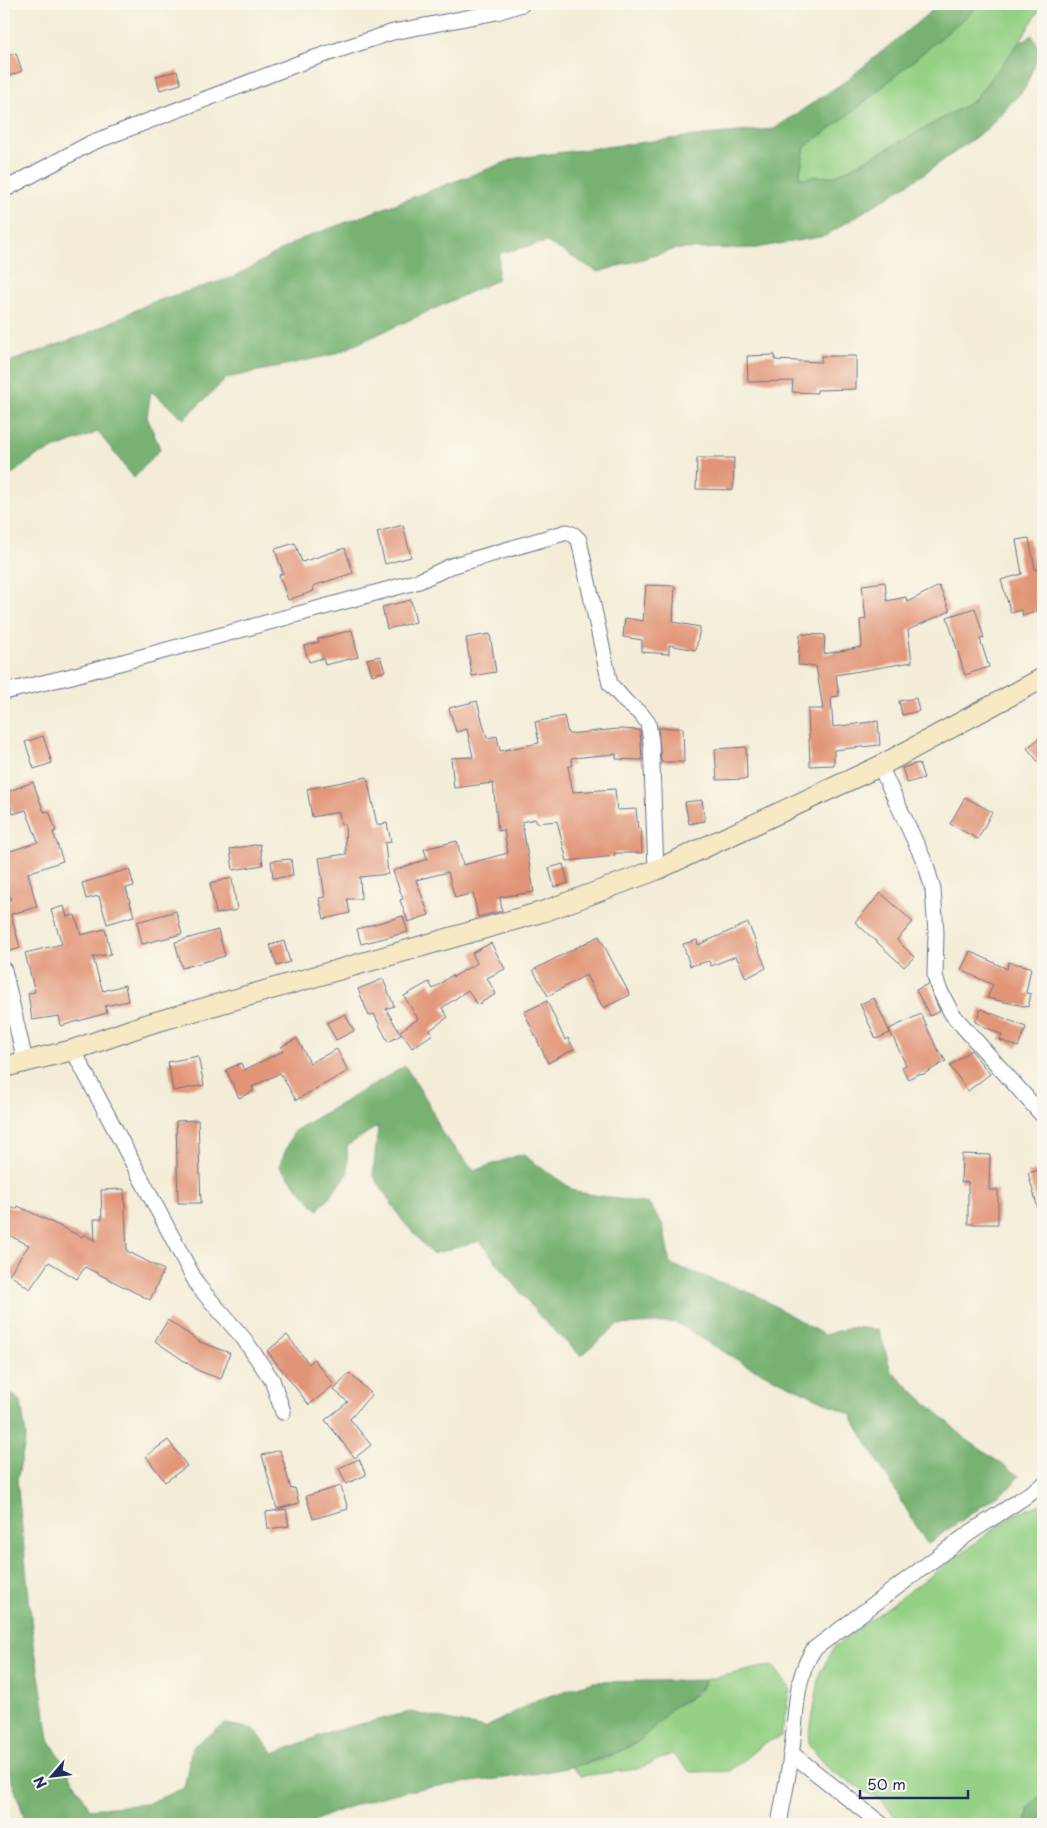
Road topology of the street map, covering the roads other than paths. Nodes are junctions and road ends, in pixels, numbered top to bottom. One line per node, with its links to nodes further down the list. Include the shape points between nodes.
1 (522, 4): 2 (street, via 497,12 393,32 305,62 91,143)
2 (4, 190)
3 (1043, 678): 5 (street)
4 (4, 692): 6 (street, via 419,581 451,566 567,532 579,540 610,684 648,723)
5 (880, 766): 6 (street); 11 (street, via 926,865 933,890 935,976 939,989 952,1014)
6 (656, 870): 8 (street, via 544,911 145,1025)
7 (4, 970): 9 (street)
8 (73, 1050): 9 (street); 12 (street, via 198,1286 244,1339 272,1380)
9 (25, 1060): 10 (street)
10 (4, 1067)
11 (1043, 1116)
12 (283, 1412)
13 (1043, 1485): 14 (street, via 968,1534 814,1649 805,1663 800,1682)
14 (792, 1754): 15 (street); 16 (street)
15 (779, 1824)
16 (882, 1824)

